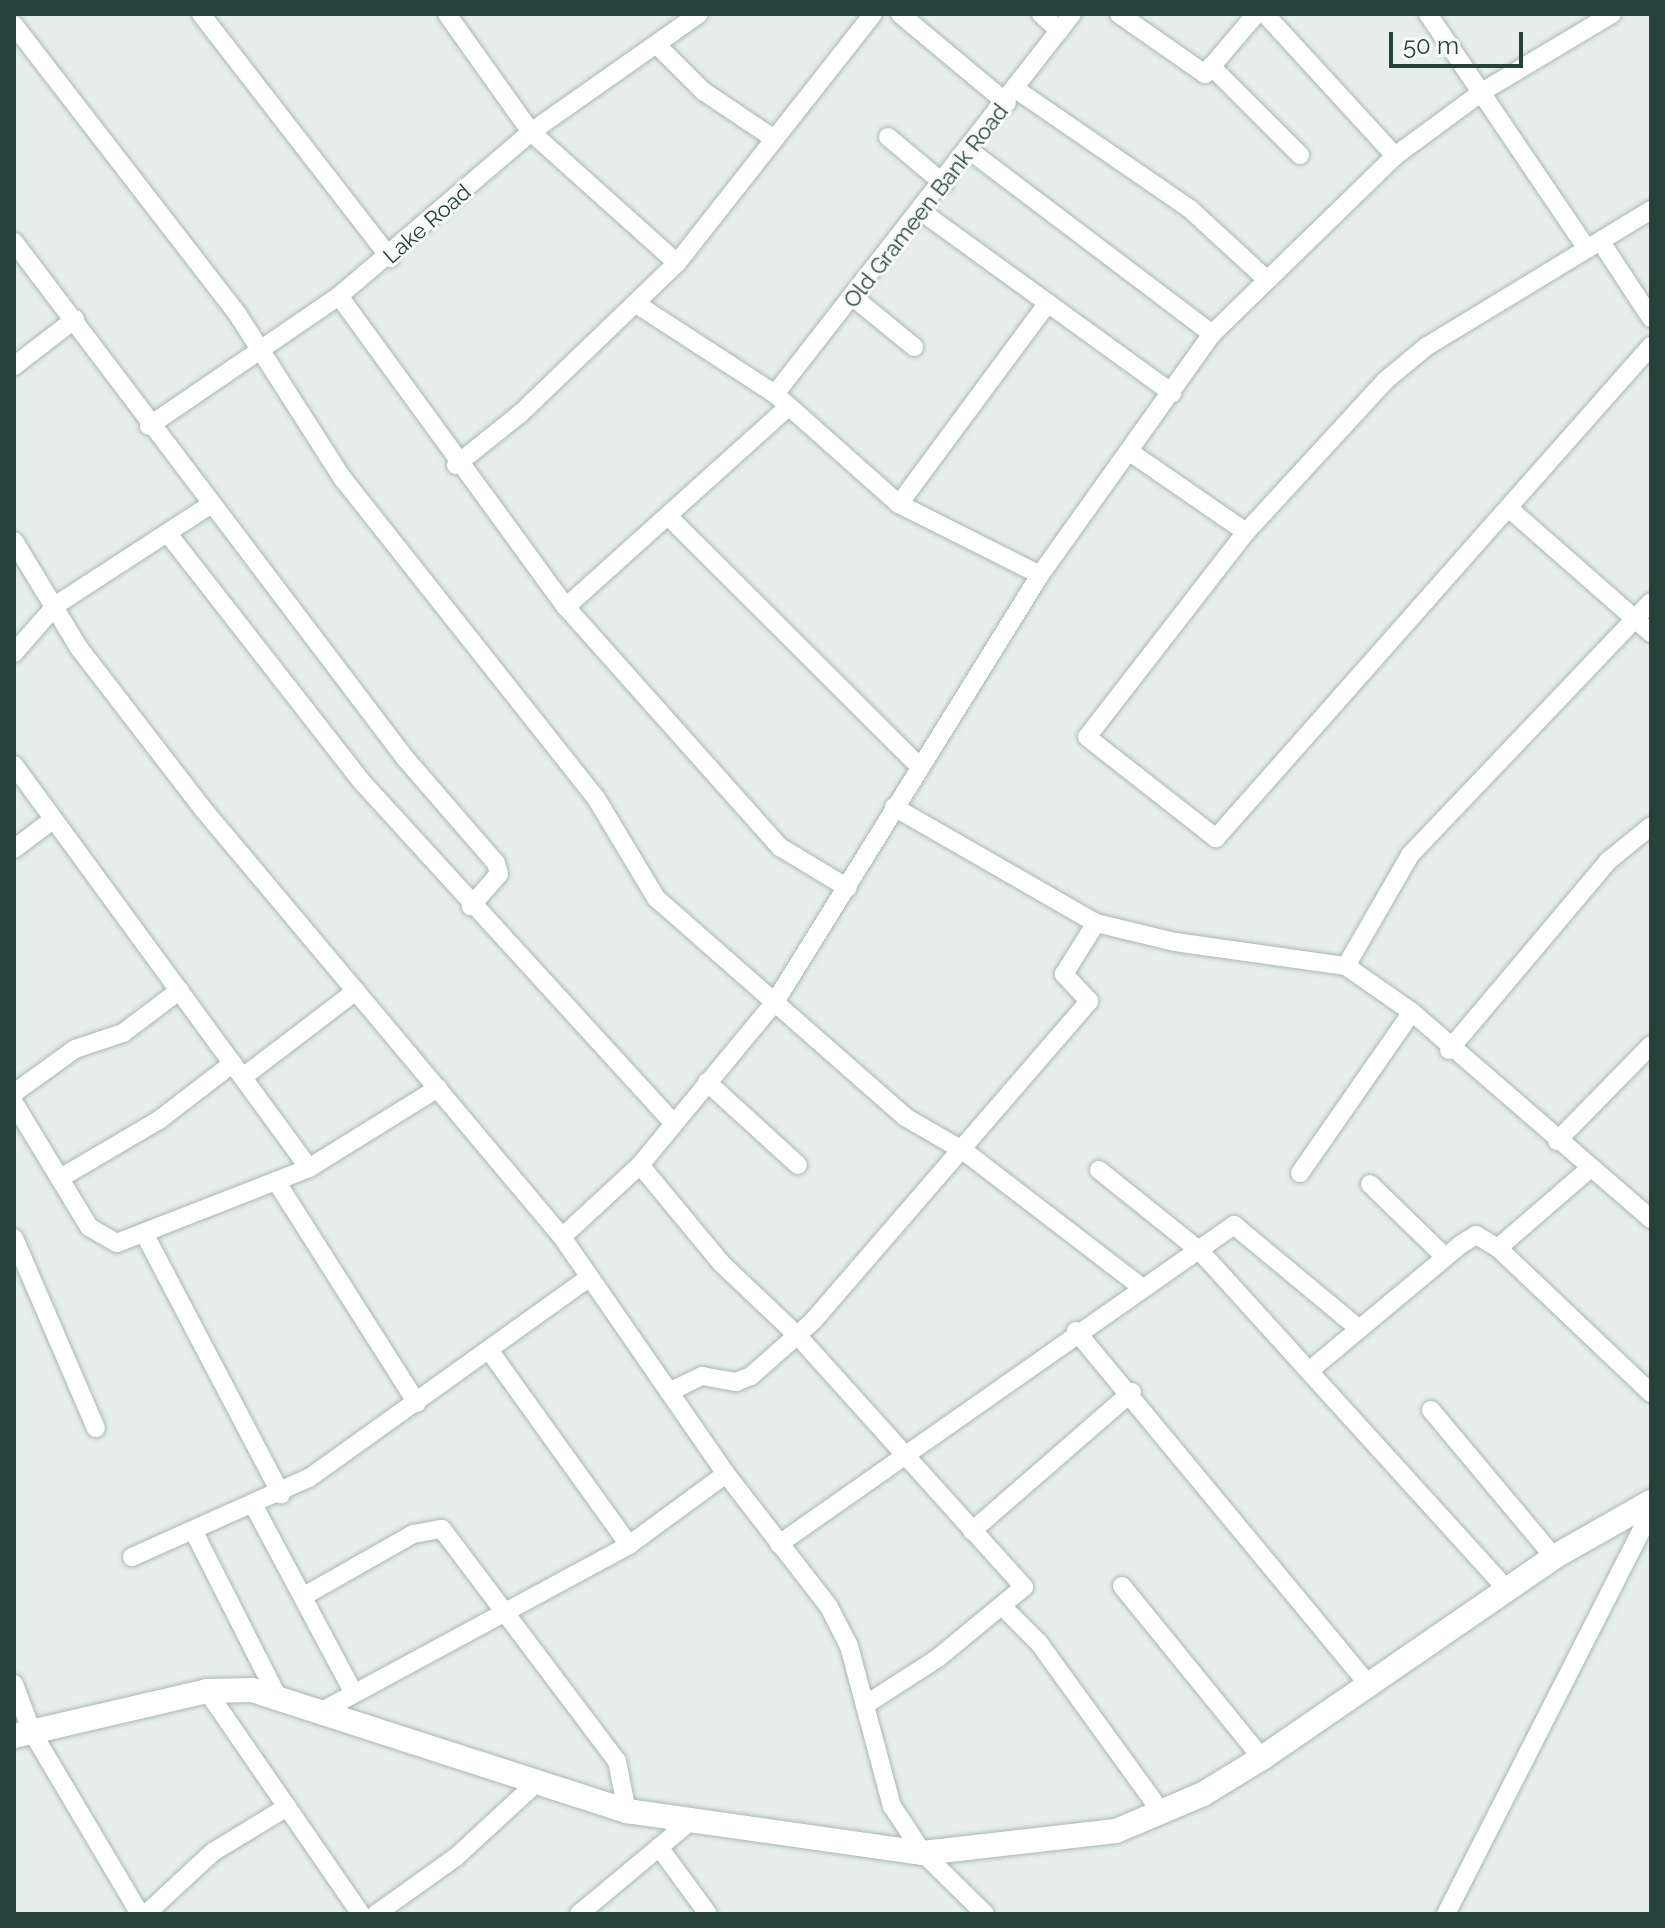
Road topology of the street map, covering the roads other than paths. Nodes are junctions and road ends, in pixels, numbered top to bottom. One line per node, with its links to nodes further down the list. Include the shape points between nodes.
1 (201, 14): 30 (street)
2 (447, 14): 19 (street)
3 (873, 14): 21 (street)
4 (900, 14): 18 (street)
5 (1041, 14): 14 (street)
6 (1072, 14): 14 (street, Old Grameen Bank Road)
7 (1119, 14): 16 (street, via 1205,74)
8 (1256, 14): 16 (street)
9 (1265, 14): 24 (street)
10 (1428, 14): 17 (street)
11 (695, 15): 15 (street, Lake Road)
12 (1604, 16): 17 (street)
13 (14, 25): 42 (street)
14 (1060, 31): 18 (street, Old Grameen Bank Road)
15 (658, 46): 19 (street, Lake Road); 21 (street, via 703,91)
16 (1211, 66): 23 (street)
17 (1485, 90): 24 (street); 29 (street)
18 (1012, 97): 22 (street, Old Grameen Bank Road); 32 (street, via 1190,209)
19 (531, 132): 30 (street, Lake Road); 31 (street)
20 (888, 137): 25 (street)
21 (773, 138): 31 (street)
22 (969, 150): 25 (street, Old Grameen Bank Road); 39 (street)
23 (1300, 155)
24 (1395, 156): 32 (street)
25 (944, 184): 27 (street, Old Grameen Bank Road)
26 (1651, 210): 29 (street)
27 (922, 212): 34 (street, Old Grameen Bank Road); 35 (street)
28 (14, 242): 38 (street)
29 (1594, 246): 37 (street); 53 (street, via 1427,346 1386,380)
30 (390, 258): 33 (street, Lake Road)
31 (677, 263): 36 (street)
32 (1266, 279): 39 (street)
33 (339, 296): 42 (street, Lake Road); 48 (street)
34 (853, 297): 41 (street); 45 (street, Old Grameen Bank Road)
35 (1048, 303): 44 (street); 49 (street)
36 (638, 305): 45 (street); 48 (street)
37 (1651, 318)
38 (75, 319): 43 (street); 46 (street)
39 (1212, 334): 44 (street)
40 (1651, 346): 51 (street)
41 (914, 347)
42 (259, 352): 46 (street, Lake Road); 75 (street, via 343,479 596,798 645,884)
43 (14, 366)
44 (1172, 393): 47 (street)
45 (781, 401): 49 (street); 52 (street, Old Grameen Bank Road)
46 (149, 426): 50 (street)
47 (1130, 452): 53 (street); 56 (street)
48 (456, 465): 59 (street)
49 (899, 504): 56 (street)
50 (210, 505): 54 (street); 70 (street, via 429,789 496,863 499,874)
51 (1512, 511): 53 (street, via 1289,750 1216,838 1087,737); 60 (street)
52 (668, 516): 59 (street, Old Grameen Bank Road); 64 (street)
53 (1246, 532)
54 (169, 535): 58 (street); 70 (street, via 255,653)
55 (14, 541): 58 (street)
56 (1040, 575): 64 (street)
57 (1651, 602): 60 (street)
58 (56, 605): 62 (street); 74 (street, via 79,648 203,809)
59 (566, 607): 69 (street, via 780,847)
60 (1635, 619): 61 (street); 72 (street, via 1410,855)
61 (1651, 633)
62 (16, 646)
63 (14, 765): 66 (street)
64 (920, 767): 65 (street)
65 (894, 807): 69 (street); 71 (street)
66 (51, 821): 68 (street); 73 (street)
67 (1651, 826): 78 (street, via 1608,861)
68 (14, 849)
69 (848, 888): 75 (street)
70 (471, 906): 84 (street)
71 (1096, 923): 72 (street, via 1175,942); 86 (street, via 1064,974 1089,1001)
72 (1346, 966): 76 (street)
73 (180, 990): 79 (street); 82 (street, via 123,1033 75,1049)
74 (356, 991): 79 (street); 81 (street)
75 (775, 1002): 80 (street); 86 (street, via 905,1117)
76 (1412, 1012): 78 (street); 92 (street)
77 (1651, 1045): 85 (street)
78 (1449, 1050): 85 (street)
79 (238, 1070): 89 (street); 93 (street)
80 (707, 1082): 84 (street); 88 (street)
81 (438, 1088): 89 (street); 98 (street)
82 (14, 1093)
83 (14, 1103): 93 (street)
84 (673, 1122): 87 (street)
85 (1557, 1141): 91 (street)
86 (964, 1151): 104 (street); 107 (street)
87 (640, 1165): 98 (street); 107 (street, via 721,1263)
88 (798, 1165)
89 (309, 1168): 94 (street)
90 (1099, 1170): 101 (street)
91 (1587, 1171): 96 (street); 100 (street)
92 (1300, 1173)
93 (62, 1177): 97 (street, via 89,1227 104,1238 117,1243)
94 (276, 1181): 97 (street); 113 (street)
95 (1370, 1184): 102 (street)
96 (1651, 1219)
97 (145, 1235): 118 (street)
98 (562, 1237): 103 (street)
99 (14, 1238): 115 (street)
100 (1498, 1248): 102 (street, via 1476,1235); 112 (street)
101 (1200, 1251): 104 (street); 105 (street, via 1225,1229 1245,1228); 109 (street)
102 (1445, 1257): 105 (street)
103 (588, 1278): 108 (street); 110 (street)
104 (1140, 1286): 106 (street)
105 (1358, 1328): 109 (street)
106 (1076, 1331): 111 (street); 116 (street)
107 (798, 1336): 110 (street, via 743,1379 702,1376); 116 (street)
108 (489, 1350): 113 (street); 125 (street)
109 (1309, 1371): 129 (street)
110 (669, 1392): 117 (street)
111 (1132, 1392): 122 (street); 134 (street)
112 (1651, 1393)
113 (417, 1403): 118 (street)
114 (1431, 1410): 127 (street)
115 (96, 1428)
116 (906, 1459): 122 (street); 124 (street)
117 (726, 1474): 124 (street); 125 (street)
118 (281, 1494): 120 (street)
119 (1651, 1502): 127 (street)
120 (255, 1508): 123 (street); 130 (street)
121 (1651, 1512): 156 (street)
122 (972, 1531): 131 (street, via 1024,1587)
123 (194, 1532): 126 (street); 137 (street)
124 (779, 1544): 138 (street, via 829,1607)
125 (629, 1545): 132 (street)
126 (132, 1557)
127 (1554, 1557): 129 (street)
128 (1122, 1586): 141 (street)
129 (1507, 1589): 134 (street)
130 (304, 1596): 132 (street, via 431,1528 450,1535); 135 (street)
131 (1003, 1607): 138 (street); 145 (street, via 1039,1643)
132 (508, 1608): 135 (street); 144 (street, via 617,1761)
133 (14, 1684): 140 (street)
134 (1369, 1685): 141 (street)
135 (352, 1690): 139 (street)
136 (207, 1691): 137 (street); 140 (street); 143 (street)
137 (275, 1692): 139 (street)
138 (865, 1705): 148 (street, via 892,1806)
139 (326, 1709): 142 (street)
140 (23, 1734): 150 (street)
141 (1262, 1758): 145 (street)
142 (534, 1785): 144 (street); 153 (street, via 456,1857)
143 (287, 1807): 151 (street, via 213,1852); 152 (street)
144 (627, 1811): 146 (street)
145 (1162, 1813): 148 (street, via 1116,1831)
146 (692, 1820): 147 (street); 148 (street)
147 (659, 1847): 149 (street); 154 (street)
148 (923, 1853): 155 (street)
149 (585, 1912)
150 (140, 1914)
151 (146, 1914)
152 (361, 1914)
153 (376, 1914)
154 (708, 1914)
155 (985, 1914)
156 (1446, 1914)

